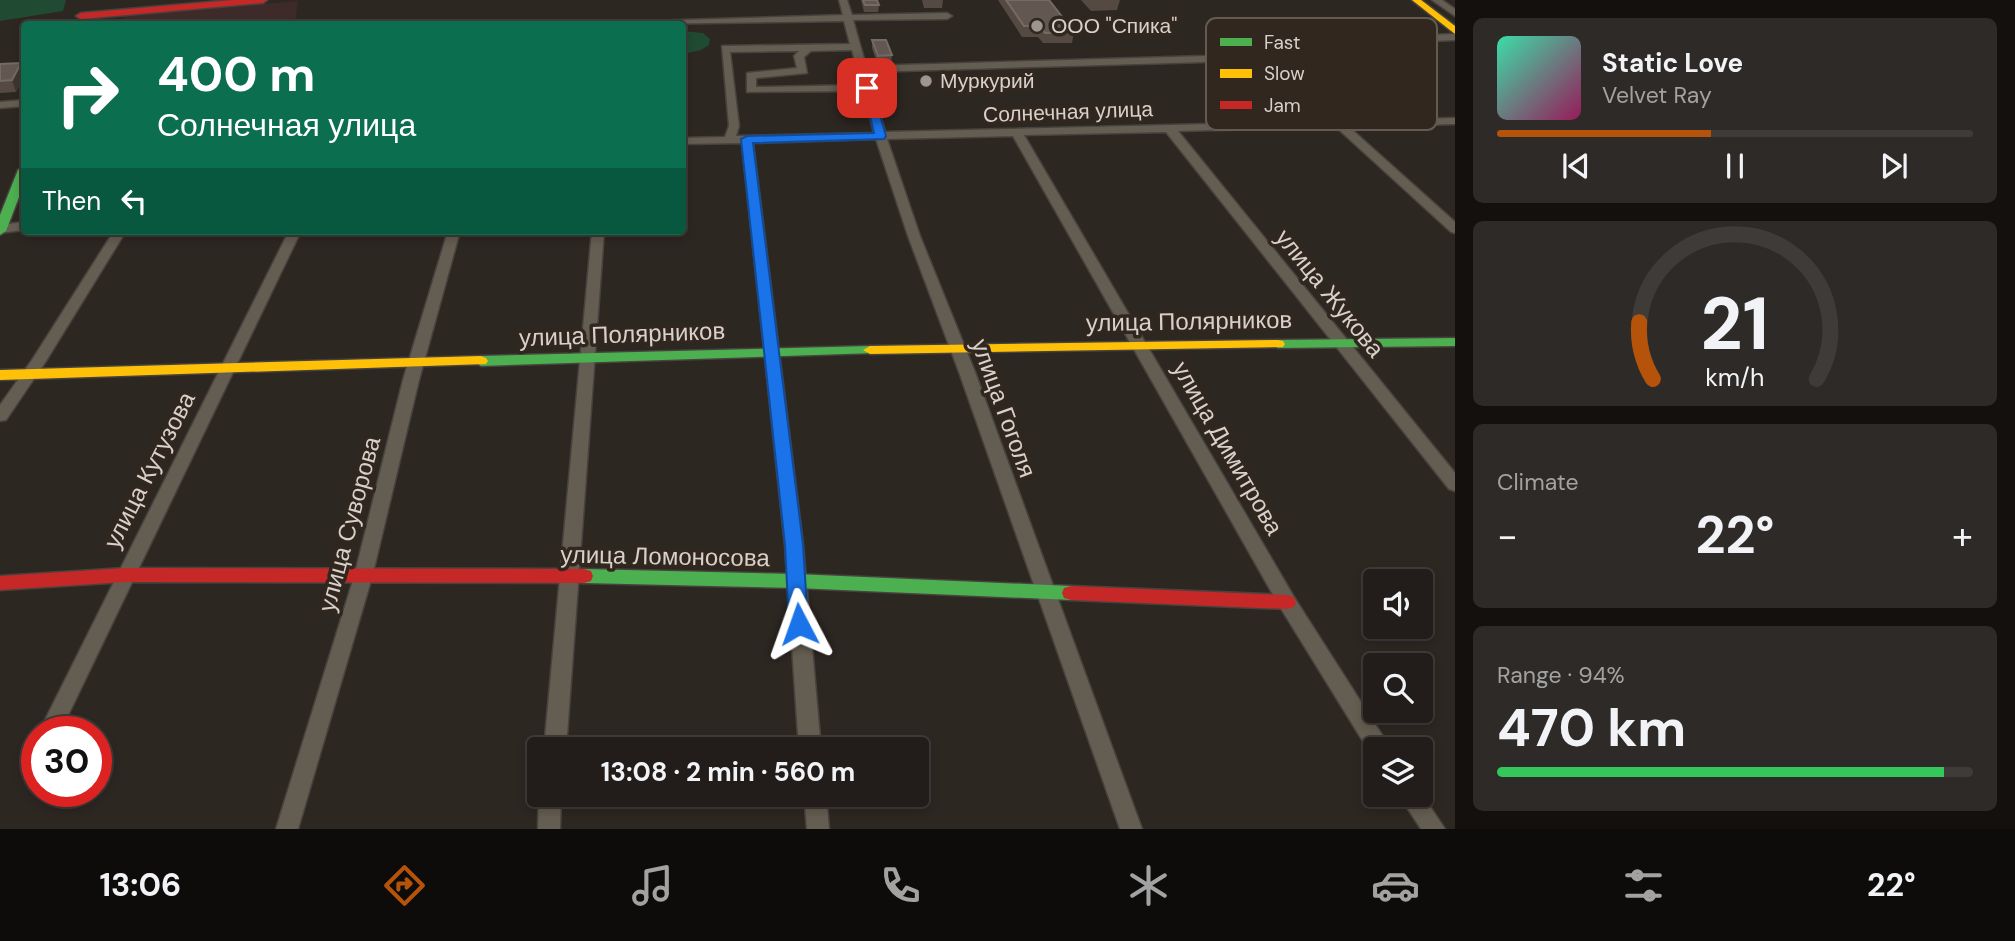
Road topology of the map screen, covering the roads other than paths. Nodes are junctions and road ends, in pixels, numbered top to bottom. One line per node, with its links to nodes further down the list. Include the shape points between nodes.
1 (263, 0): 5 (street)
2 (843, 0): 9 (street, улица Гоголя)
3 (1416, 0): 8 (street)
4 (1436, 0): 6 (street)
5 (81, 14)
6 (1455, 15): 8 (street)
7 (947, 16): 9 (street)
8 (1438, 18): 11 (street)
9 (848, 19): 10 (street); 14 (street, улица Гоголя)
10 (686, 22)
11 (1455, 31)
12 (1455, 37): 13 (street)
13 (1437, 38)
14 (855, 47): 15 (street); 17 (street, улица Гоголя)
15 (809, 48): 18 (street, via 799,56 803,71 751,75 751,90); 29 (street, via 725,48 734,126)
16 (1206, 59): 17 (street)
17 (861, 69): 18 (street, улица Гоголя)
18 (867, 88): 27 (street, улица Гоголя)
19 (21, 103): 20 (street)
20 (0, 105)
21 (1455, 121): 22 (street, Солнечная улица)
22 (1437, 122)
23 (1206, 128): 24 (street, Солнечная улица)
24 (1170, 129): 26 (street, Солнечная улица); 39 (street, улица Жукова)
25 (1346, 130): 33 (street)
26 (1017, 133): 27 (street, Солнечная улица); 41 (street, улица Димитрова)
27 (880, 136): 28 (street, Солнечная улица); 42 (street, улица Гоголя)
28 (747, 139): 29 (street, Солнечная улица); 43 (street)
29 (729, 140): 30 (street, Солнечная улица)
30 (686, 141)
31 (21, 178): 34 (street)
32 (21, 226): 34 (street)
33 (1455, 229)
34 (0, 230)
35 (117, 235): 47 (street)
36 (293, 235): 46 (street, улица Кутузова)
37 (453, 235): 45 (street, улица Суворова)
38 (598, 235): 44 (street)
39 (1340, 342): 40 (street, улица Полярников); 41 (street, улица Полярников); 50 (street, улица Жукова)
40 (1455, 342)
41 (1136, 343): 42 (street, улица Полярников); 57 (street, улица Димитрова)
42 (958, 347): 43 (street, улица Полярников); 56 (street, улица Гоголя)
43 (770, 352): 44 (street, улица Полярников); 54 (street)
44 (589, 358): 45 (street, улица Полярников); 52 (street)
45 (416, 364): 46 (street, улица Полярников); 53 (street, улица Суворова)
46 (230, 368): 47 (street, улица Полярников); 51 (street, улица Кутузова)
47 (29, 374): 48 (street, улица Полярников); 49 (street)
48 (0, 375)
49 (0, 416)
50 (1455, 485)
51 (125, 575): 53 (street, улица Ломоносова); 55 (street, улица Ломоносова); 58 (street, улица Кутузова)
52 (571, 576): 53 (street, улица Ломоносова); 54 (street, улица Ломоносова); 59 (street)
53 (363, 577): 65 (street, улица Суворова)
54 (796, 581): 56 (street, улица Ломоносова); 60 (street)
55 (0, 583)
56 (1044, 592): 57 (street, улица Ломоносова); 68 (street, улица Гоголя)
57 (1287, 602): 61 (street, улица Димитрова)
58 (57, 716)
59 (556, 737)
60 (809, 737)
61 (1372, 737)
62 (549, 807): 66 (street)
63 (816, 807): 67 (street)
64 (1418, 807): 69 (street)
65 (287, 829)
66 (548, 829)
67 (818, 829)
68 (1131, 829)
69 (1434, 829)

